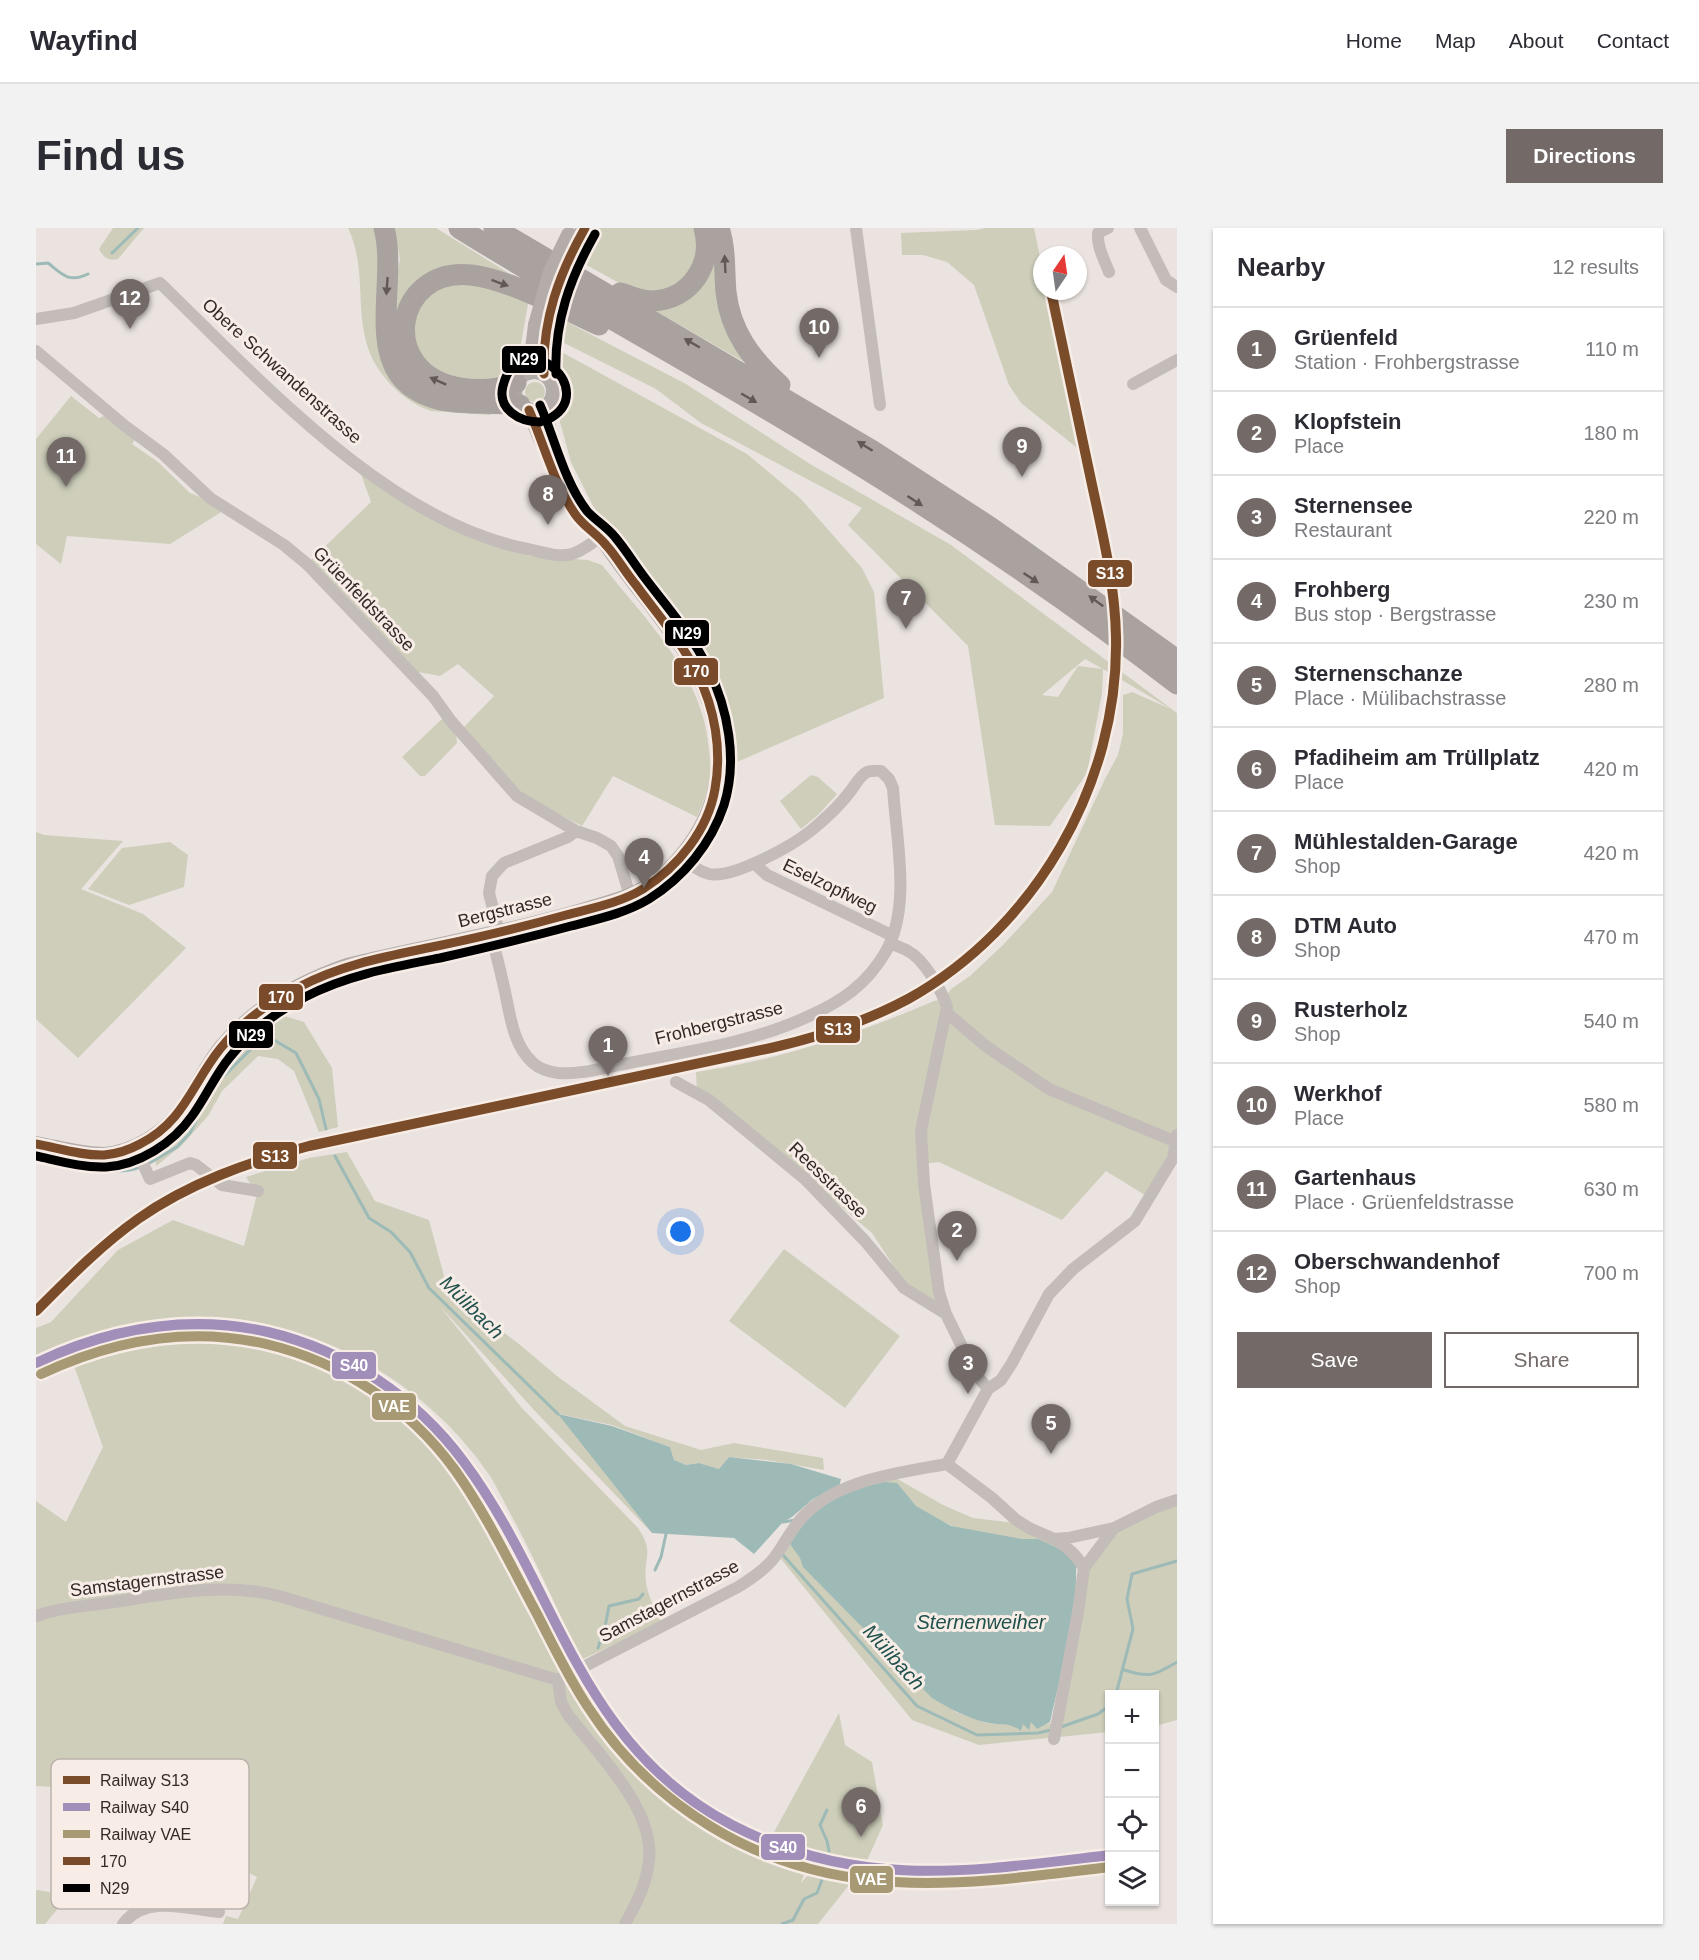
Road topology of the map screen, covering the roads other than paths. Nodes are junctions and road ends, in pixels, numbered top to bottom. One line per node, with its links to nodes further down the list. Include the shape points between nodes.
1 (384, 228): 20 (highway, one-way to 20, via 388,263 385,336 398,372 415,388 437,399)
2 (459, 228): 16 (highway)
3 (494, 228): 11 (highway)
4 (704, 228): 11 (highway, via 707,245 701,271 692,284 673,297 638,299)
5 (719, 228): 21 (highway, one-way to 5, via 762,368 737,333 728,306)
6 (856, 228): 19 (street)
7 (1108, 228): 10 (street, via 1098,233 1098,246)
8 (1140, 228): 12 (street, via 1166,280)
9 (576, 233): 17 (main road, Bergstrasse, bridge, via 551,272)
10 (1109, 272)
11 (579, 278): 21 (highway, one-way to 11)
12 (1177, 286)
13 (36, 319): 22 (street, Obere Schwandenstrasse, via 74,313 160,283 302,418 415,505 478,536 561,556 573,554)
14 (36, 351): 25 (street, Grüenfeldstrasse, via 163,454 210,498 307,564 433,696 517,796)
15 (1177, 360): 18 (street)
16 (699, 369): 17 (highway, one-way to 16, via 498,389 464,389 423,373 410,357 404,334 415,297 444,277 465,274 485,278); 24 (highway, one-way to 24, via 926,508)
17 (530, 376): 20 (main road, Bergstrasse, via 514,392); 20 (main road, Bergstrasse, via 552,382 554,393 549,404)
18 (1133, 384)
19 (880, 405)
20 (531, 407): 22 (main road, Bergstrasse, via 546,422 568,481)
21 (814, 415): 23 (highway, one-way to 21, via 990,527)
22 (600, 538): 26 (main road, Bergstrasse, via 688,656 713,713 719,758 716,787 704,822)
23 (1177, 660)
24 (1177, 684)
25 (576, 831): 28 (street, Grüenfeldstrasse, via 611,846); 29 (street, Frohbergstrasse, via 504,863 492,876 489,893)
26 (682, 856): 27 (street, Frohbergstrasse, via 696,869 710,874); 28 (main road, Bergstrasse, via 665,873)
27 (755, 864): 30 (street, Eselzopfweg, via 767,875); 30 (street, Frohbergstrasse, via 813,830 864,774 881,771 893,788 899,867 898,920)
28 (630, 896): 29 (main road, Bergstrasse)
29 (495, 934): 30 (street, Frohbergstrasse, via 515,1034 534,1064 568,1074 767,1033 794,1023 855,990 872,973); 35 (main road, Bergstrasse, via 347,966 278,998 244,1024 222,1048 171,1123)
30 (891, 940): 31 (street, Eselzopfweg, via 925,967 944,998)
31 (947, 1013): 33 (street, via 987,1047 1049,1089); 38 (street, via 921,1131 928,1218)
32 (675, 1083): 38 (street, Reesstrasse, via 709,1100 805,1179 904,1288)
33 (1176, 1138): 36 (street)
34 (36, 1144): 35 (main road, Bergstrasse, via 106,1155)
35 (135, 1146): 37 (street, via 150,1179 190,1163 222,1185)
36 (1175, 1159): 39 (street, via 1135,1221 1073,1269 1049,1294 1001,1380)
37 (258, 1191)
38 (946, 1314): 39 (street, via 975,1373)
39 (988, 1389): 40 (street)
40 (947, 1464): 43 (street, via 1015,1519); 46 (street, Samstagernstrasse, via 851,1485 829,1495 811,1507 772,1560 754,1577)
41 (1177, 1500): 42 (street)
42 (1114, 1528): 43 (street); 44 (street)
43 (1054, 1539): 44 (street, via 1069,1548)
44 (1084, 1568): 47 (street)
45 (36, 1616): 46 (street, Samstagernstrasse, via 166,1594 252,1590)
46 (558, 1680): 52 (street, via 561,1702 623,1786 647,1834 647,1877)
47 (1054, 1739)
48 (142, 1909): 51 (street)
49 (194, 1909): 50 (street)
50 (219, 1912)
51 (123, 1924)
52 (625, 1924)

